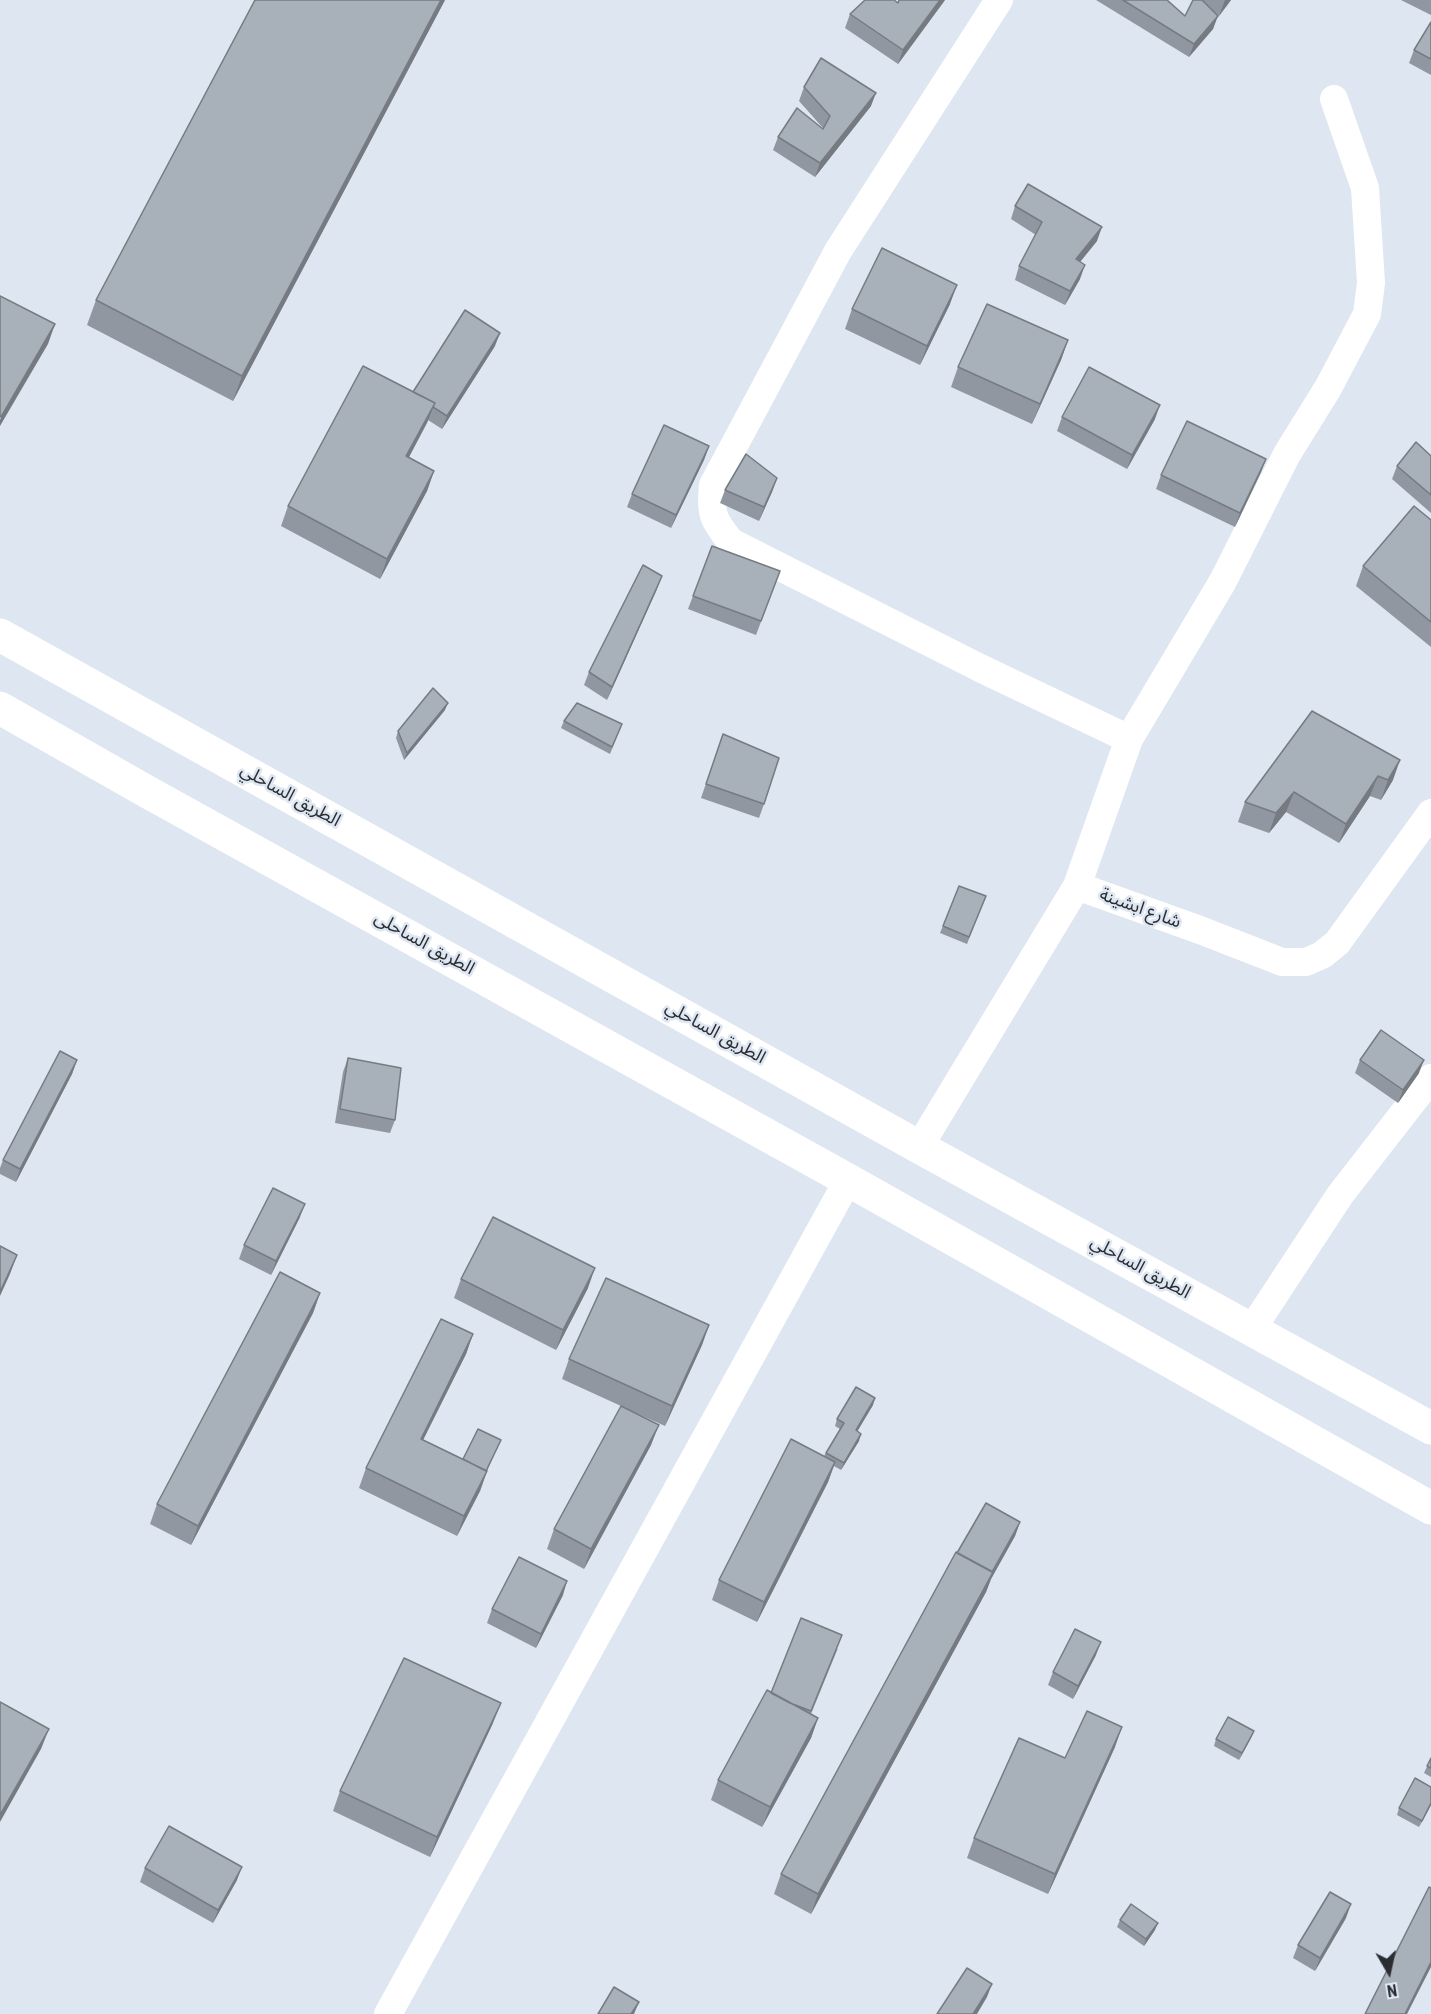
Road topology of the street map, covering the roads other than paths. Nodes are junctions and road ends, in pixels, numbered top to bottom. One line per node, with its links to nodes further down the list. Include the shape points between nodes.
1 (999, 0): 5 (street, via 837,251 713,485 711,506 716,523 731,542)
2 (1334, 99): 5 (street, via 1365,188 1371,283 1367,314 1287,454 1223,581)
3 (0, 636): 9 (highway, الطريق الساحلي)
4 (0, 708): 10 (highway, الطريق الساحلى)
5 (1129, 739): 7 (street)
6 (1431, 813): 7 (street, شارع ابشينة, via 1337,943 1306,962 1282,962)
7 (1077, 886): 9 (street, شارع ابشينة)
8 (1431, 1078): 11 (street, via 1340,1195)
9 (919, 1147): 11 (highway, الطريق الساحلي)
10 (848, 1180): 13 (highway); 14 (street)
11 (1252, 1329): 12 (highway, الطريق الساحلي)
12 (1431, 1428)
13 (1431, 1508)
14 (388, 2014)

